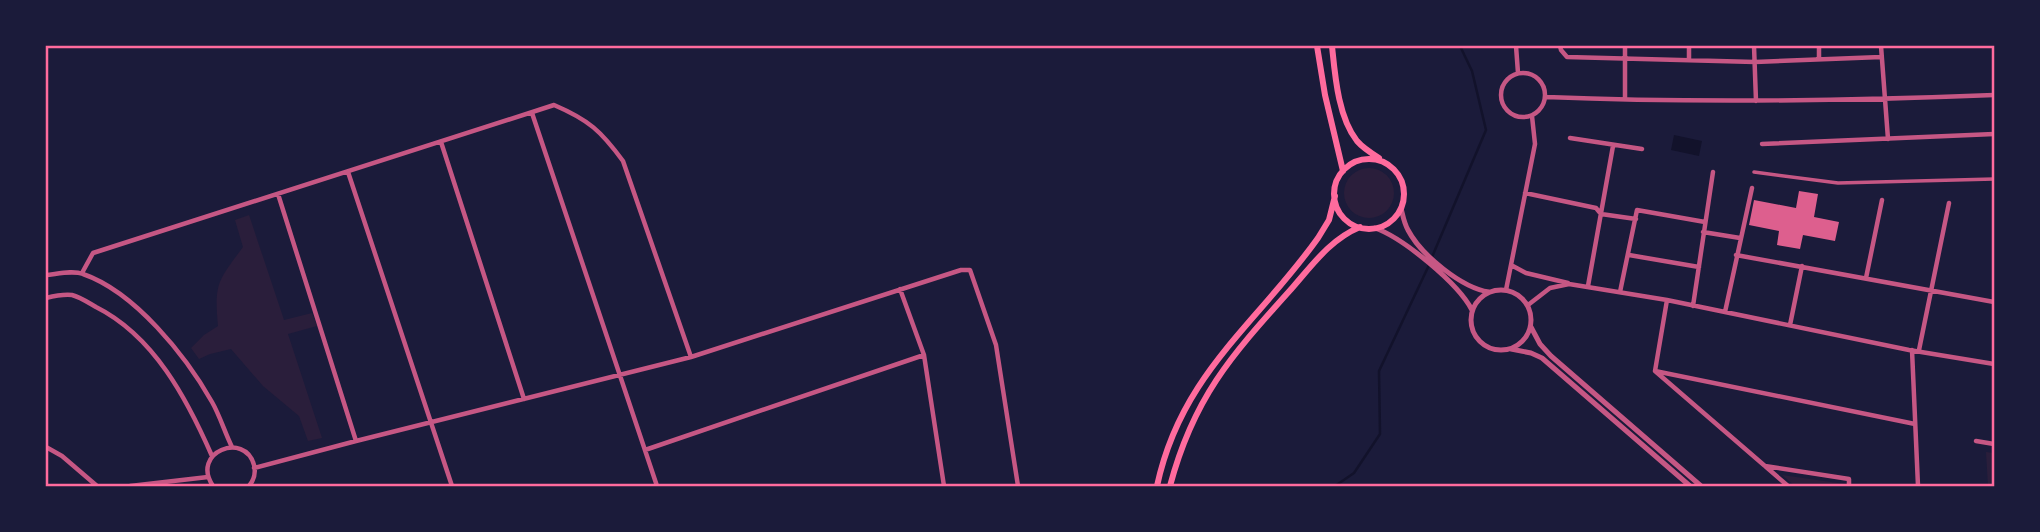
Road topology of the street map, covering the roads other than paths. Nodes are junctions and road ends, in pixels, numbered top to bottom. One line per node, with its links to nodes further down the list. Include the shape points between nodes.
1 (1317, 46): 31 (main road)
2 (1332, 46): 30 (main road, via 1351,132)
3 (1516, 46): 15 (street)
4 (1560, 46): 11 (street, via 1567,57)
5 (1625, 46): 11 (street)
6 (1689, 46): 13 (street)
7 (1754, 46): 14 (street)
8 (1818, 46): 12 (street)
9 (1881, 46): 10 (street)
10 (1881, 57): 12 (street); 19 (street)
11 (1626, 58): 13 (street); 18 (street)
12 (1819, 59): 14 (street)
13 (1689, 60): 14 (street)
14 (1755, 62): 20 (street)
15 (1518, 73): 17 (street, via 1538,78); 22 (street, via 1502,87 1502,102 1517,117)
16 (1994, 95): 19 (street)
17 (1546, 97): 18 (street); 22 (street, via 1542,109)
18 (1625, 99): 20 (street)
19 (1886, 100): 20 (street); 25 (street)
20 (1756, 101)
21 (532, 113): 26 (street); 78 (street, via 554,105 580,116 604,136 623,161); 81 (street)
22 (1532, 116): 37 (street, via 1535,144)
23 (1994, 134): 25 (street)
24 (1570, 138): 28 (street)
25 (1888, 139): 27 (street)
26 (441, 142): 32 (street); 82 (street)
27 (1762, 144)
28 (1613, 146): 29 (street); 43 (street)
29 (1642, 149)
30 (1386, 163): 31 (main road, via 1363,160); 42 (main road, via 1404,188)
31 (1343, 171): 39 (main road)
32 (348, 172): 38 (street); 83 (street)
33 (1713, 172): 45 (street)
34 (1754, 172): 35 (street, via 1838,183)
35 (1994, 179)
36 (1752, 188): 49 (street)
37 (1525, 193): 43 (street, via 1596,208); 52 (street)
38 (278, 194): 55 (street, via 93,253); 85 (street)
39 (1335, 196): 46 (main road, via 1342,216); 103 (main road, via 1318,238 1196,389 1173,434)
40 (1882, 200): 57 (street)
41 (1949, 203): 62 (street)
42 (1401, 208): 47 (main road, via 1389,223); 63 (street, via 1408,229 1425,251 1463,284)
43 (1601, 214): 44 (street); 59 (street)
44 (1636, 219): 45 (street, via 1637,210); 50 (street)
45 (1705, 222): 48 (street)
46 (1360, 228): 47 (main road); 104 (main road, via 1335,241 1227,363 1197,411)
47 (1375, 228): 70 (street, via 1408,246 1458,291)
48 (1703, 232): 49 (street); 54 (street)
49 (1740, 239): 51 (street)
50 (1629, 255): 54 (street); 64 (street)
51 (1736, 255): 53 (street); 71 (street)
52 (1511, 265): 58 (street); 61 (street)
53 (1802, 266): 57 (street); 72 (street)
54 (1699, 267): 69 (street)
55 (82, 273): 56 (street); 89 (street, via 146,314 213,404)
56 (46, 275)
57 (1866, 278): 62 (street)
58 (1569, 284): 59 (street); 68 (street, via 1550,288)
59 (1588, 286): 64 (street)
60 (900, 289): 77 (street); 78 (street); 102 (street, via 970,270 996,345)
61 (1507, 290): 63 (street); 68 (street)
62 (1931, 290): 67 (street); 76 (street)
63 (1489, 292): 70 (street)
64 (1620, 292): 66 (street)
65 (46, 298): 91 (street, via 74,295 110,313 144,343 180,391)
66 (1667, 300): 69 (street); 80 (street)
67 (1994, 302)
68 (1528, 305): 73 (street)
69 (1693, 306): 71 (street)
70 (1472, 310): 74 (street, via 1471,328 1483,344 1502,351)
71 (1725, 312): 72 (street)
72 (1790, 325): 75 (street)
73 (1531, 327): 74 (street); 106 (street, via 1551,356)
74 (1511, 349): 105 (street, via 1542,358)
75 (1912, 350): 76 (street); 84 (street)
76 (1919, 350): 79 (street)
77 (924, 355): 90 (street); 101 (street)
78 (691, 357): 81 (street)
79 (1994, 364)
80 (1655, 370): 84 (street); 92 (street)
81 (620, 376): 82 (street); 90 (street)
82 (524, 399): 83 (street)
83 (431, 422): 85 (street); 99 (street)
84 (1915, 424): 109 (street)
85 (356, 440): 93 (street)
86 (1976, 441): 87 (street)
87 (1994, 444)
88 (46, 447): 95 (street)
89 (232, 447): 91 (street); 93 (street, via 249,456)
90 (645, 450): 100 (street)
91 (212, 456): 94 (street)
92 (1764, 466): 107 (street); 108 (street, via 1849,480)
93 (254, 468): 98 (street)
94 (208, 477): 96 (street); 97 (street)
95 (97, 486)
96 (130, 486)
97 (213, 486)
98 (249, 486)
99 (452, 486)
100 (657, 486)
101 (944, 486)
102 (1018, 486)
103 (1157, 486)
104 (1170, 486)
105 (1690, 486)
106 (1702, 486)
107 (1788, 486)
108 (1849, 486)
109 (1918, 486)

